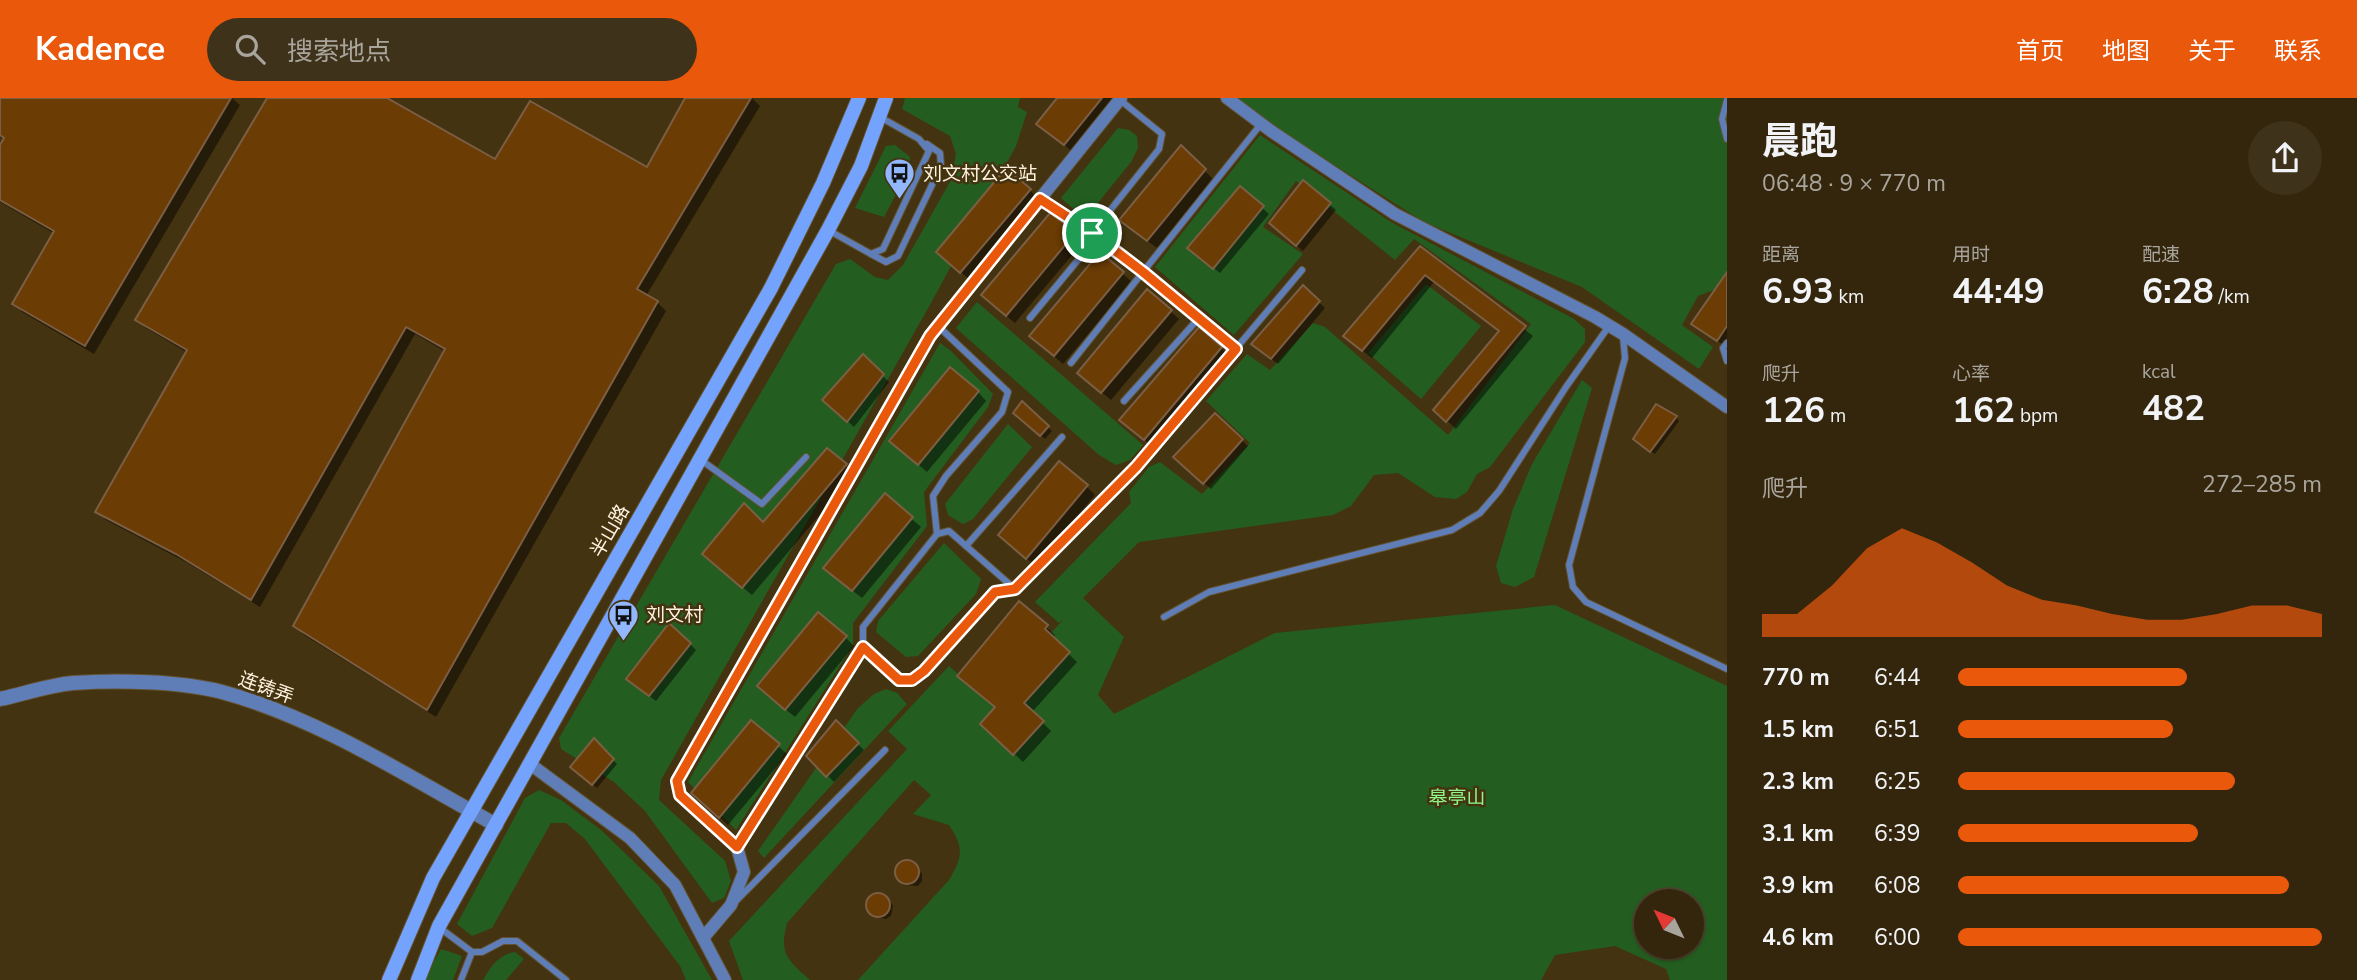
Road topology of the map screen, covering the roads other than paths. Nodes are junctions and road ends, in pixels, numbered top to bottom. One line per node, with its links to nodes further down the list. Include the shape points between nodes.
1 (859, 98): 39 (main road, 半山路, via 771,288)
2 (886, 98): 6 (main road)
3 (1227, 98): 7 (street)
4 (1121, 99): 10 (street); 12 (lane, via 1162,134 1160,149)
5 (1727, 100): 9 (lane, via 1722,119)
6 (880, 117): 8 (lane); 11 (main road)
7 (1261, 124): 15 (lane); 19 (street, via 1395,214)
8 (919, 139): 13 (lane, via 929,151 883,248); 13 (lane, via 940,153 941,166 898,257 886,262)
9 (1727, 139)
10 (1040, 199): 12 (lane); 18 (street)
11 (828, 230): 13 (lane); 29 (main road)
12 (1094, 235): 15 (lane); 16 (lane)
13 (871, 254)
14 (1302, 270): 22 (lane)
15 (1143, 272): 17 (lane); 24 (lane)
16 (1030, 318)
17 (1199, 318): 22 (lane); 25 (lane)
18 (938, 326): 30 (lane, via 1008,392 1002,412 933,496); 41 (street, via 677,781 680,795)
19 (1609, 326): 20 (street); 33 (lane, via 1480,513 1452,530 1209,592)
20 (1623, 334): 26 (street); 35 (lane, via 1625,358 1569,565 1573,587 1587,602)
21 (1727, 343): 23 (lane, via 1723,348)
22 (1236, 349): 32 (lane, via 1136,467)
23 (1727, 361)
24 (1071, 363)
25 (1124, 401)
26 (1727, 407)
27 (1062, 437): 31 (lane)
28 (806, 457): 29 (lane, via 762,504)
29 (699, 459): 38 (main road)
30 (937, 534): 31 (lane, via 949,531); 34 (lane, via 863,626)
31 (966, 546): 32 (lane)
32 (1015, 589): 34 (lane, via 995,592 912,680 899,680)
33 (1164, 617)
34 (863, 647): 41 (street)
35 (1727, 669)
36 (0, 699): 39 (street, 连铸弄, via 71,683 153,682 220,692 283,712)
37 (885, 750): 42 (lane)
38 (530, 764): 40 (main road); 44 (street, via 630,838 675,885)
39 (471, 812): 40 (street, 连铸弄); 46 (main road, 半山路, via 433,878)
40 (496, 825): 43 (main road)
41 (737, 847): 42 (street, via 744,872)
42 (732, 905): 44 (street)
43 (439, 926): 45 (lane); 47 (main road)
44 (703, 938): 50 (street)
45 (472, 952): 48 (lane); 49 (lane, via 517,941)
46 (389, 980)
47 (418, 980)
48 (461, 980)
49 (566, 980)
50 (725, 980)

